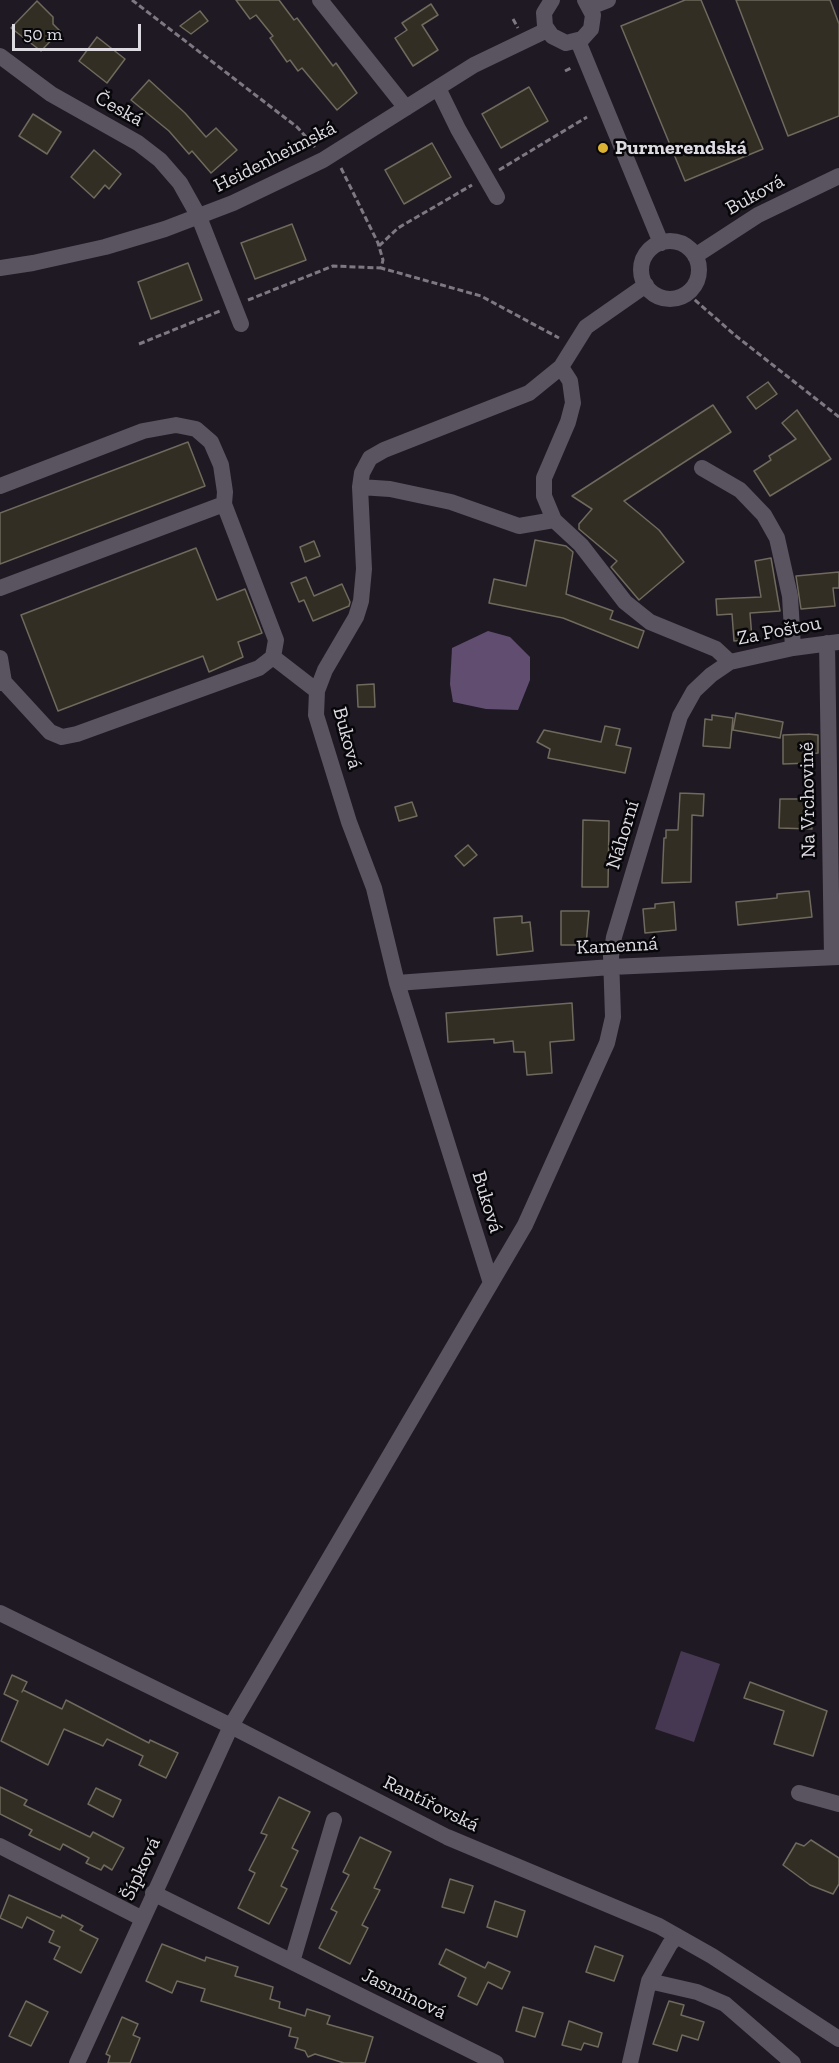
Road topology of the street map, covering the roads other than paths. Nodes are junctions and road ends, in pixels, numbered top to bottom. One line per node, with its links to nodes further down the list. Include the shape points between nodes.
1 (320, 0): 9 (street)
2 (552, 0): 5 (street, via 544,13)
3 (608, 0): 4 (street)
4 (588, 3): 6 (street, via 593,15 591,29)
5 (547, 30): 6 (street, via 562,42); 8 (street, Heidenheimská, via 514,43)
6 (578, 41): 13 (street)
7 (0, 56): 12 (street, Česká, via 51,94 138,143 160,160 180,183)
8 (438, 88): 9 (street, Heidenheimská); 11 (street)
9 (406, 108): 12 (street, Heidenheimská, via 328,156)
10 (839, 176): 14 (street, Buková, via 758,215)
11 (497, 197)
12 (199, 217): 15 (street, Heidenheimská, via 105,247); 17 (street, Česká)
13 (661, 243): 14 (street, via 676,242); 16 (street, via 643,261)
14 (695, 256): 16 (street, via 699,272 688,294 669,299)
15 (0, 268)
16 (645, 285): 18 (street, Buková, via 593,320)
17 (241, 324)
18 (561, 367): 21 (street, Buková, via 516,399 370,458); 23 (street, via 570,381 573,403 544,478 544,496)
19 (702, 468): 26 (street, via 740,490 764,515 777,538 790,596)
20 (0, 486): 22 (street, via 143,431 177,425 196,429 211,442 221,465)
21 (360, 487): 23 (street, via 451,502 519,526); 31 (street, Buková, via 364,569 361,601)
22 (224, 504): 24 (street); 27 (street, via 276,640)
23 (554, 520): 29 (street, via 581,545 626,602 650,622 716,649)
24 (0, 588)
25 (833, 642): 26 (street, Za Poštou); 33 (street, Na Vrchovině)
26 (793, 648): 29 (street, Za Poštou)
27 (273, 657): 30 (street, via 259,668 62,737 50,732); 31 (street)
28 (0, 658): 30 (street)
29 (730, 662): 32 (street, Za Poštou, via 694,691)
30 (2, 683)
31 (317, 690): 35 (street, Buková, via 316,716 374,888)
32 (681, 716): 34 (street, Náhorní, via 614,937)
33 (835, 957): 34 (street, Kamenná)
34 (611, 967): 35 (street, Kamenná); 36 (street, Náhorní, via 613,1017 607,1043 525,1225)
35 (397, 983): 36 (street, Buková)
36 (490, 1280): 38 (street, Šípková)
37 (0, 1613): 38 (street, Rantířovská)
38 (231, 1726): 43 (street, Šípková); 45 (street, Rantířovská, via 447,1837)
39 (799, 1793): 40 (street)
40 (839, 1804)
41 (334, 1820): 46 (street)
42 (0, 1846): 44 (street, Šípková)
43 (153, 1893): 44 (street, Šípková); 46 (street, Jasmínová)
44 (141, 1918): 49 (street)
45 (677, 1936): 47 (street); 48 (street, Rantířovská)
46 (292, 1962): 50 (street, Jasmínová)
47 (650, 1981): 51 (street); 52 (street, via 697,1992 725,2004)
48 (839, 2039)
49 (77, 2063)
50 (496, 2063)
51 (630, 2063)
52 (793, 2063)

